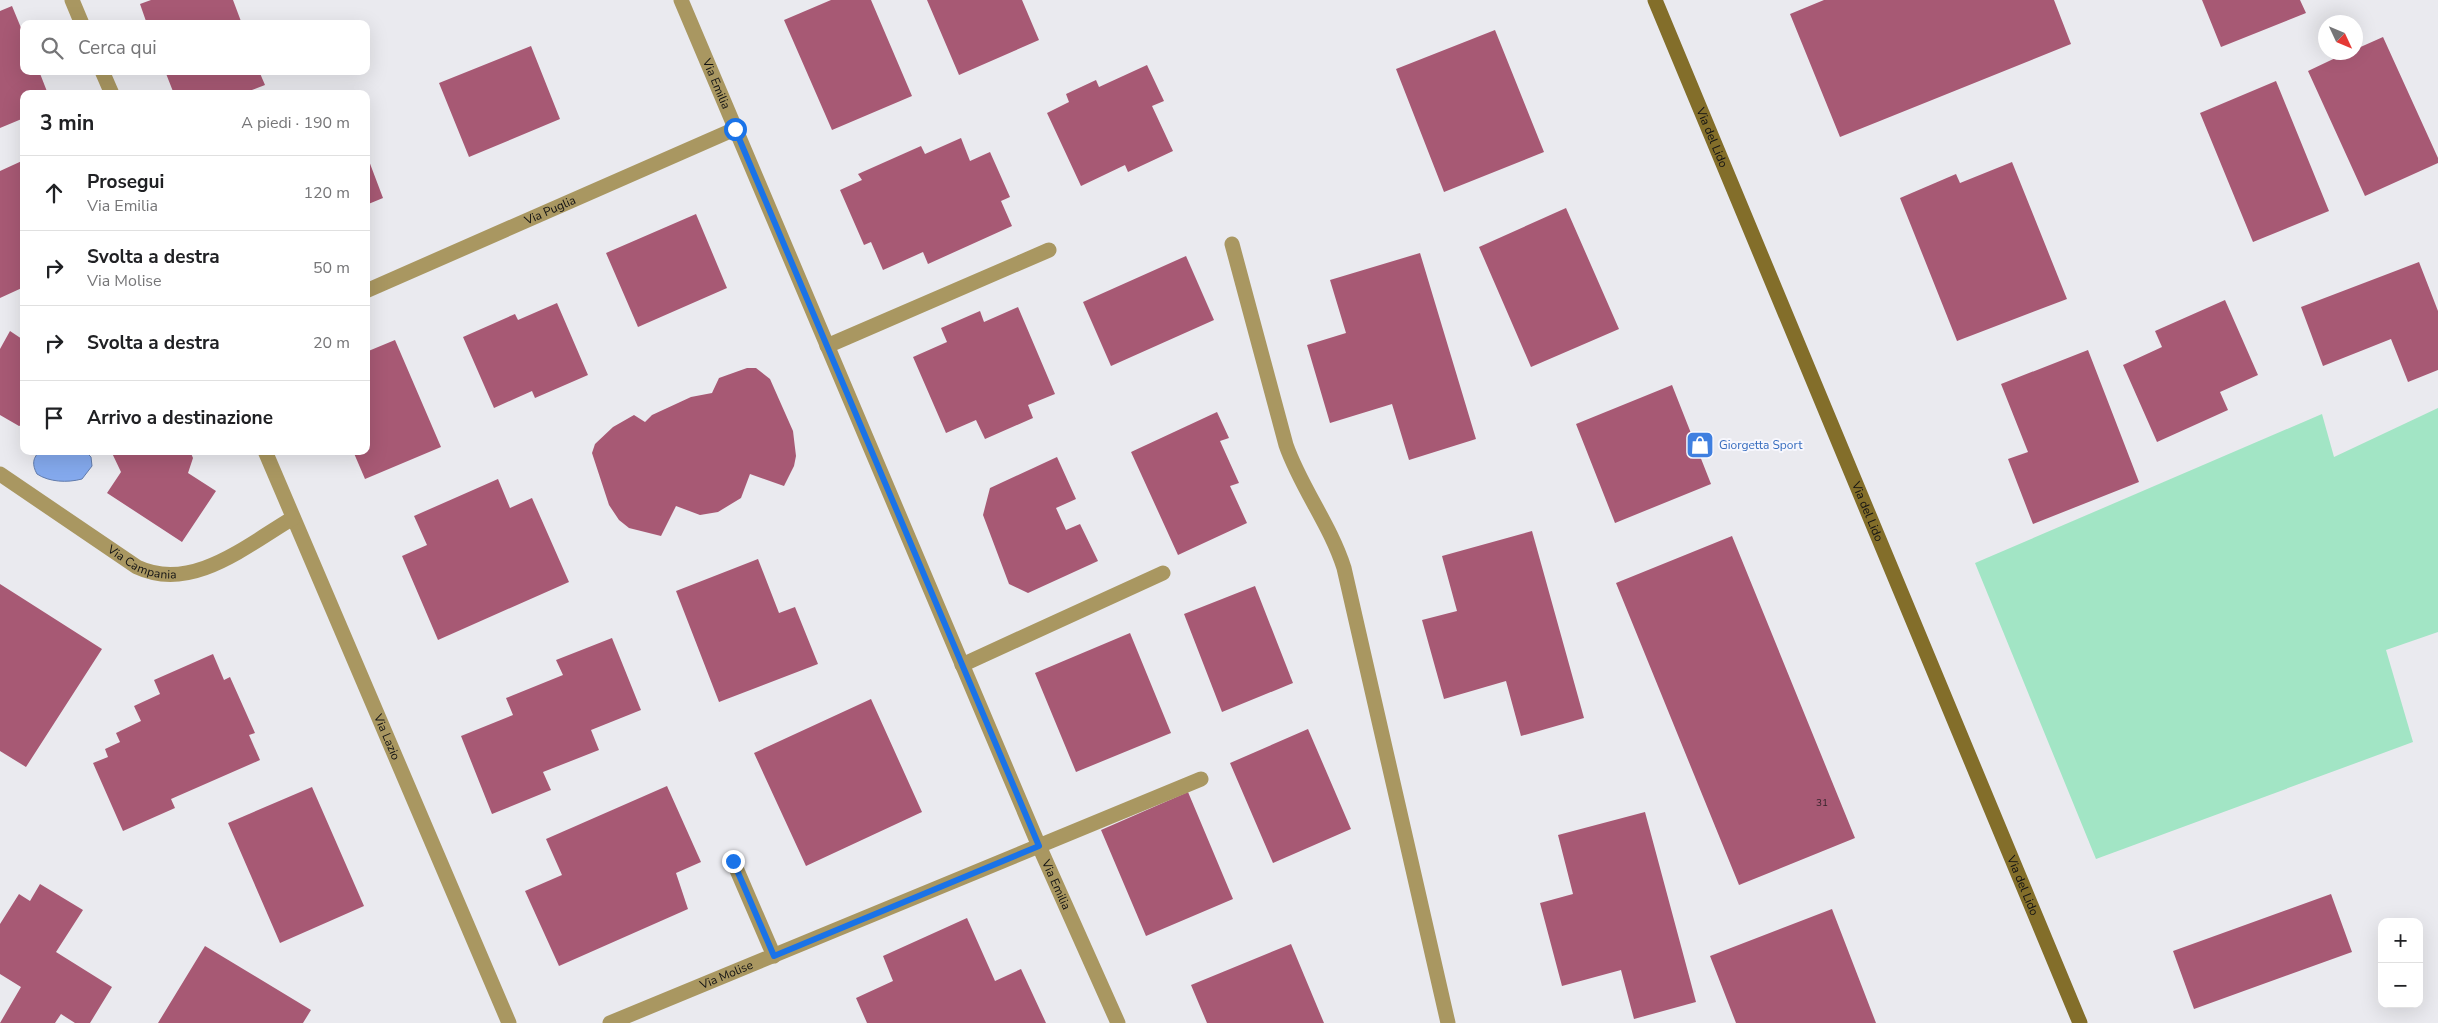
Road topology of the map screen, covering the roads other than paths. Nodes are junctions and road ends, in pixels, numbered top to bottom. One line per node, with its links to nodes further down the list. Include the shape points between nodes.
1 (72, 0): 4 (street)
2 (680, 0): 7 (street, Via Emilia)
3 (1654, 0): 25 (main road, Via del Lido)
4 (80, 20)
5 (104, 75): 6 (street)
6 (110, 90)
7 (735, 129): 10 (street, Via Puglia); 11 (street, Via Emilia)
8 (1232, 244): 24 (street, via 1286,445 1296,472 1334,539 1344,568)
9 (1049, 250): 11 (street)
10 (370, 289)
11 (827, 346): 16 (street, Via Emilia)
12 (267, 455): 14 (street, Via Lazio)
13 (0, 474): 14 (street, Via Campania, via 137,566 156,574 186,574 203,569)
14 (293, 518): 21 (street, Via Lazio)
15 (1163, 573): 16 (street)
16 (962, 666): 18 (street, Via Emilia)
17 (1201, 779): 18 (street, Via Molise)
18 (1039, 846): 20 (street, Via Molise); 23 (street, Via Emilia)
19 (733, 861): 20 (street)
20 (774, 956): 22 (street, Via Molise)
21 (509, 1023)
22 (610, 1023)
23 (1118, 1023)
24 (1448, 1023)
25 (2080, 1023)

